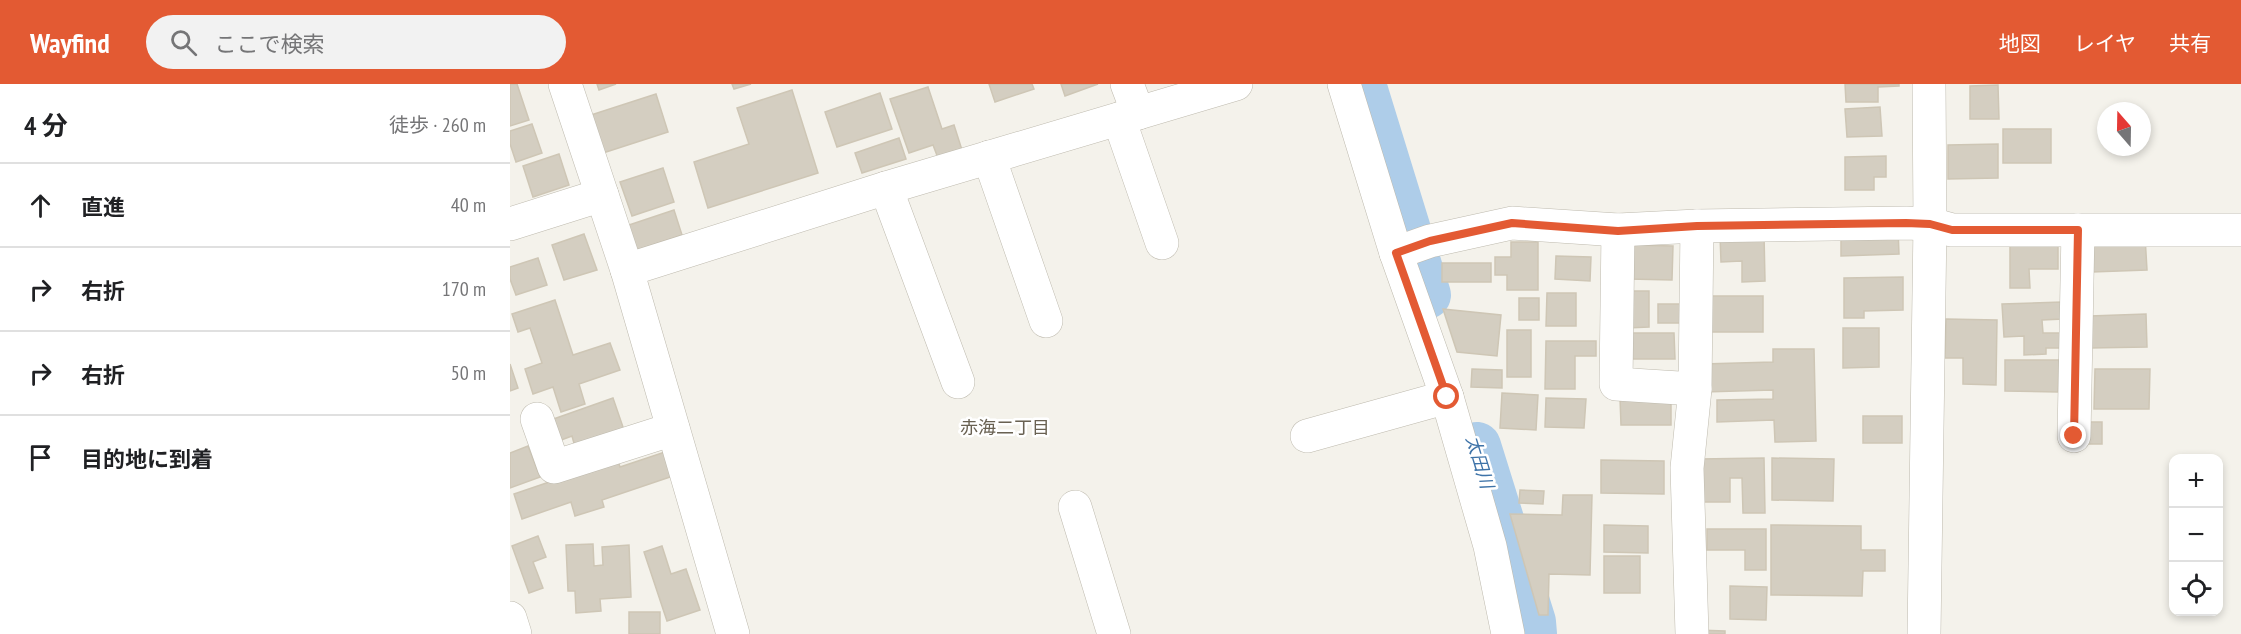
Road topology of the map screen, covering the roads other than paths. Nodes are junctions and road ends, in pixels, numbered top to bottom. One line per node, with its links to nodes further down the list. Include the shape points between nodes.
1 (565, 84): 8 (street)
2 (1236, 84): 5 (street)
3 (1344, 84): 16 (street)
4 (1929, 84): 10 (street)
5 (1128, 105): 6 (street); 15 (street)
6 (989, 158): 7 (street); 18 (street)
7 (886, 188): 17 (street); 19 (street)
8 (602, 195): 9 (street); 17 (street)
9 (510, 224)
10 (1930, 224): 11 (street); 12 (street, via 1952,230); 33 (street)
11 (1697, 226): 14 (street); 20 (street)
12 (2078, 230): 13 (street); 25 (street)
13 (2241, 230)
14 (1618, 231): 16 (street, via 1512,223 1430,241); 20 (street, via 1616,384)
15 (1162, 243)
16 (1396, 253): 21 (street)
17 (627, 270): 23 (street)
18 (1047, 321)
19 (958, 382)
20 (1695, 389): 32 (street, via 1687,468)
21 (1447, 397): 24 (street); 31 (street, via 1490,546)
22 (537, 419): 23 (street, via 554,467)
23 (673, 429): 29 (street)
24 (1307, 436)
25 (2074, 436)
26 (1075, 507): 30 (street)
27 (510, 618): 28 (street)
28 (515, 634)
29 (733, 634)
30 (1114, 634)
31 (1508, 634)
32 (1692, 634)
33 (1924, 634)

